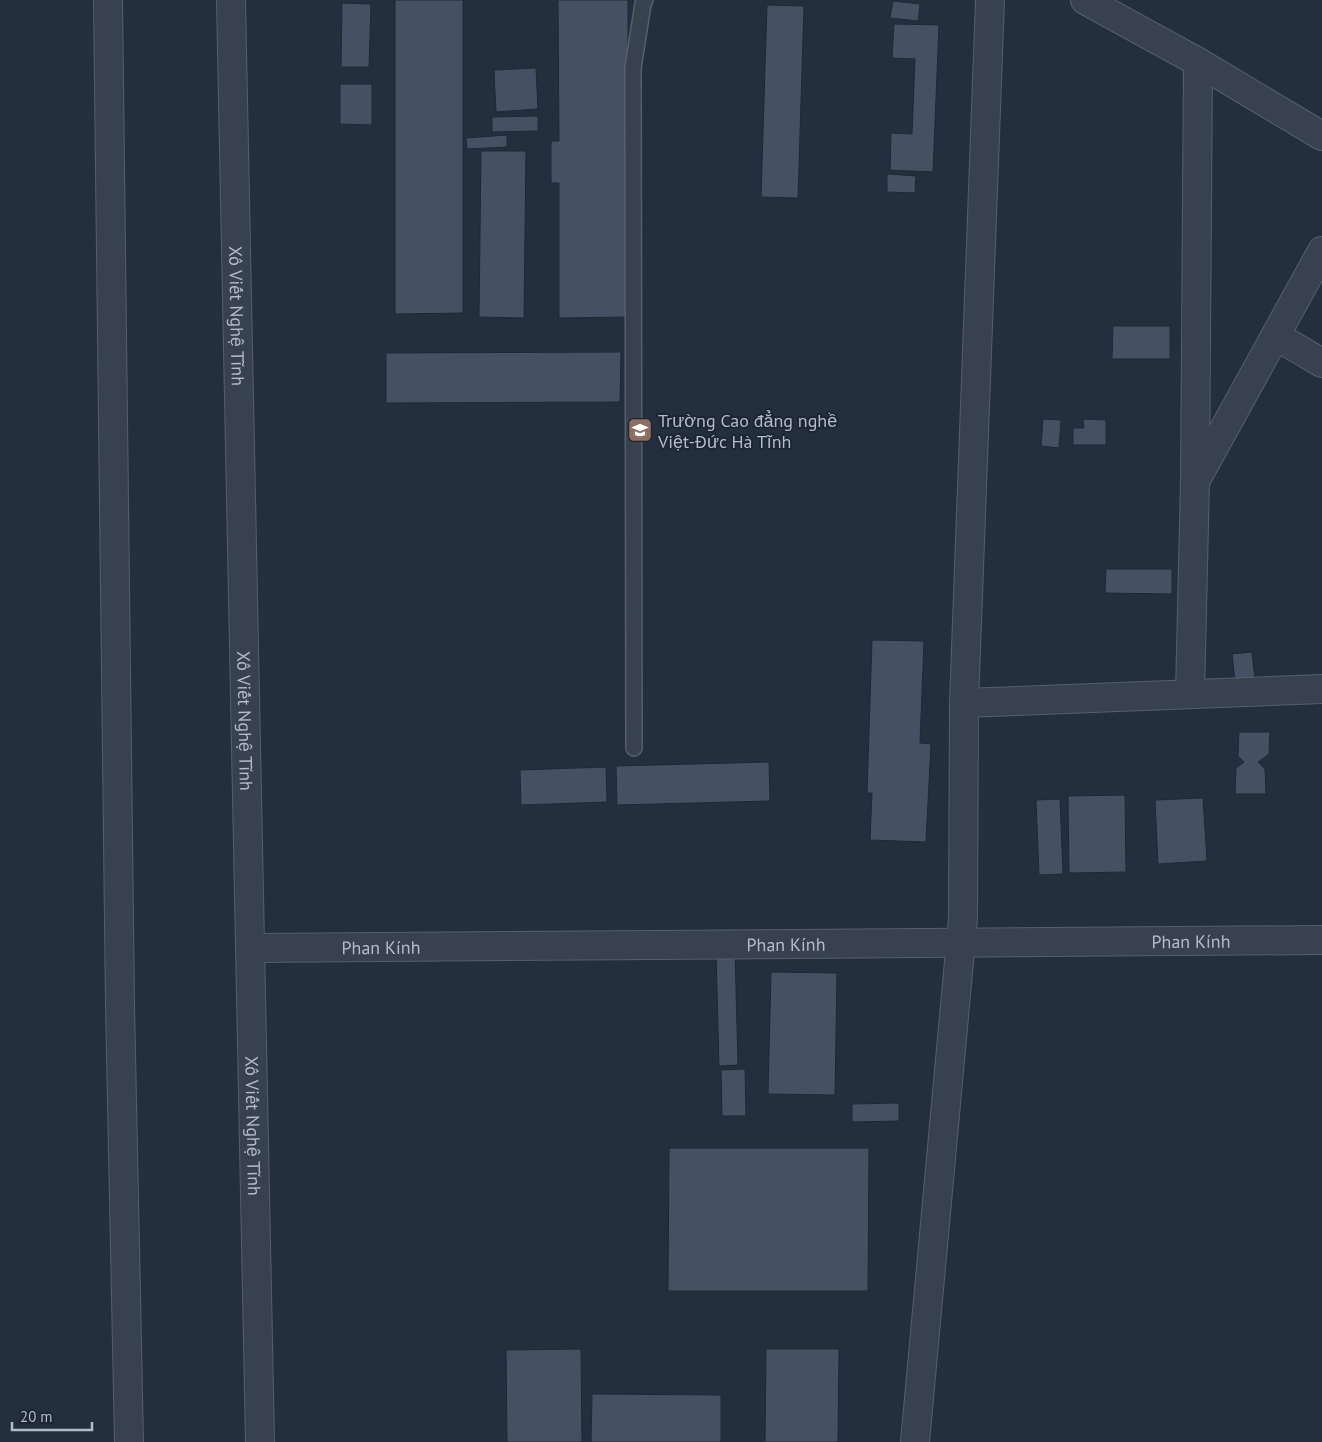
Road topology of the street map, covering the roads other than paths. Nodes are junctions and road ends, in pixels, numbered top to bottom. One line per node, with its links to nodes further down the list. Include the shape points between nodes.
1 (108, 0): 19 (street, via 120,1005)
2 (231, 0): 18 (street, Xô Viết Nghệ Tĩnh)
3 (645, 0): 15 (lane, via 633,68)
4 (990, 0): 14 (street)
5 (1085, 0): 6 (street)
6 (1198, 62): 7 (street); 11 (street)
7 (1322, 136)
8 (1322, 251): 9 (street)
9 (1276, 336): 10 (street); 11 (street)
10 (1322, 363)
11 (1195, 481): 13 (street)
12 (1322, 689): 13 (street)
13 (1190, 694): 14 (street)
14 (964, 703): 17 (street, via 963,918)
15 (634, 748)
16 (1322, 940): 17 (street, Phan Kính)
17 (960, 943): 18 (street, Phan Kính); 21 (street)
18 (250, 948): 20 (street, Xô Viết Nghệ Tĩnh)
19 (129, 1442)
20 (260, 1442)
21 (915, 1442)

